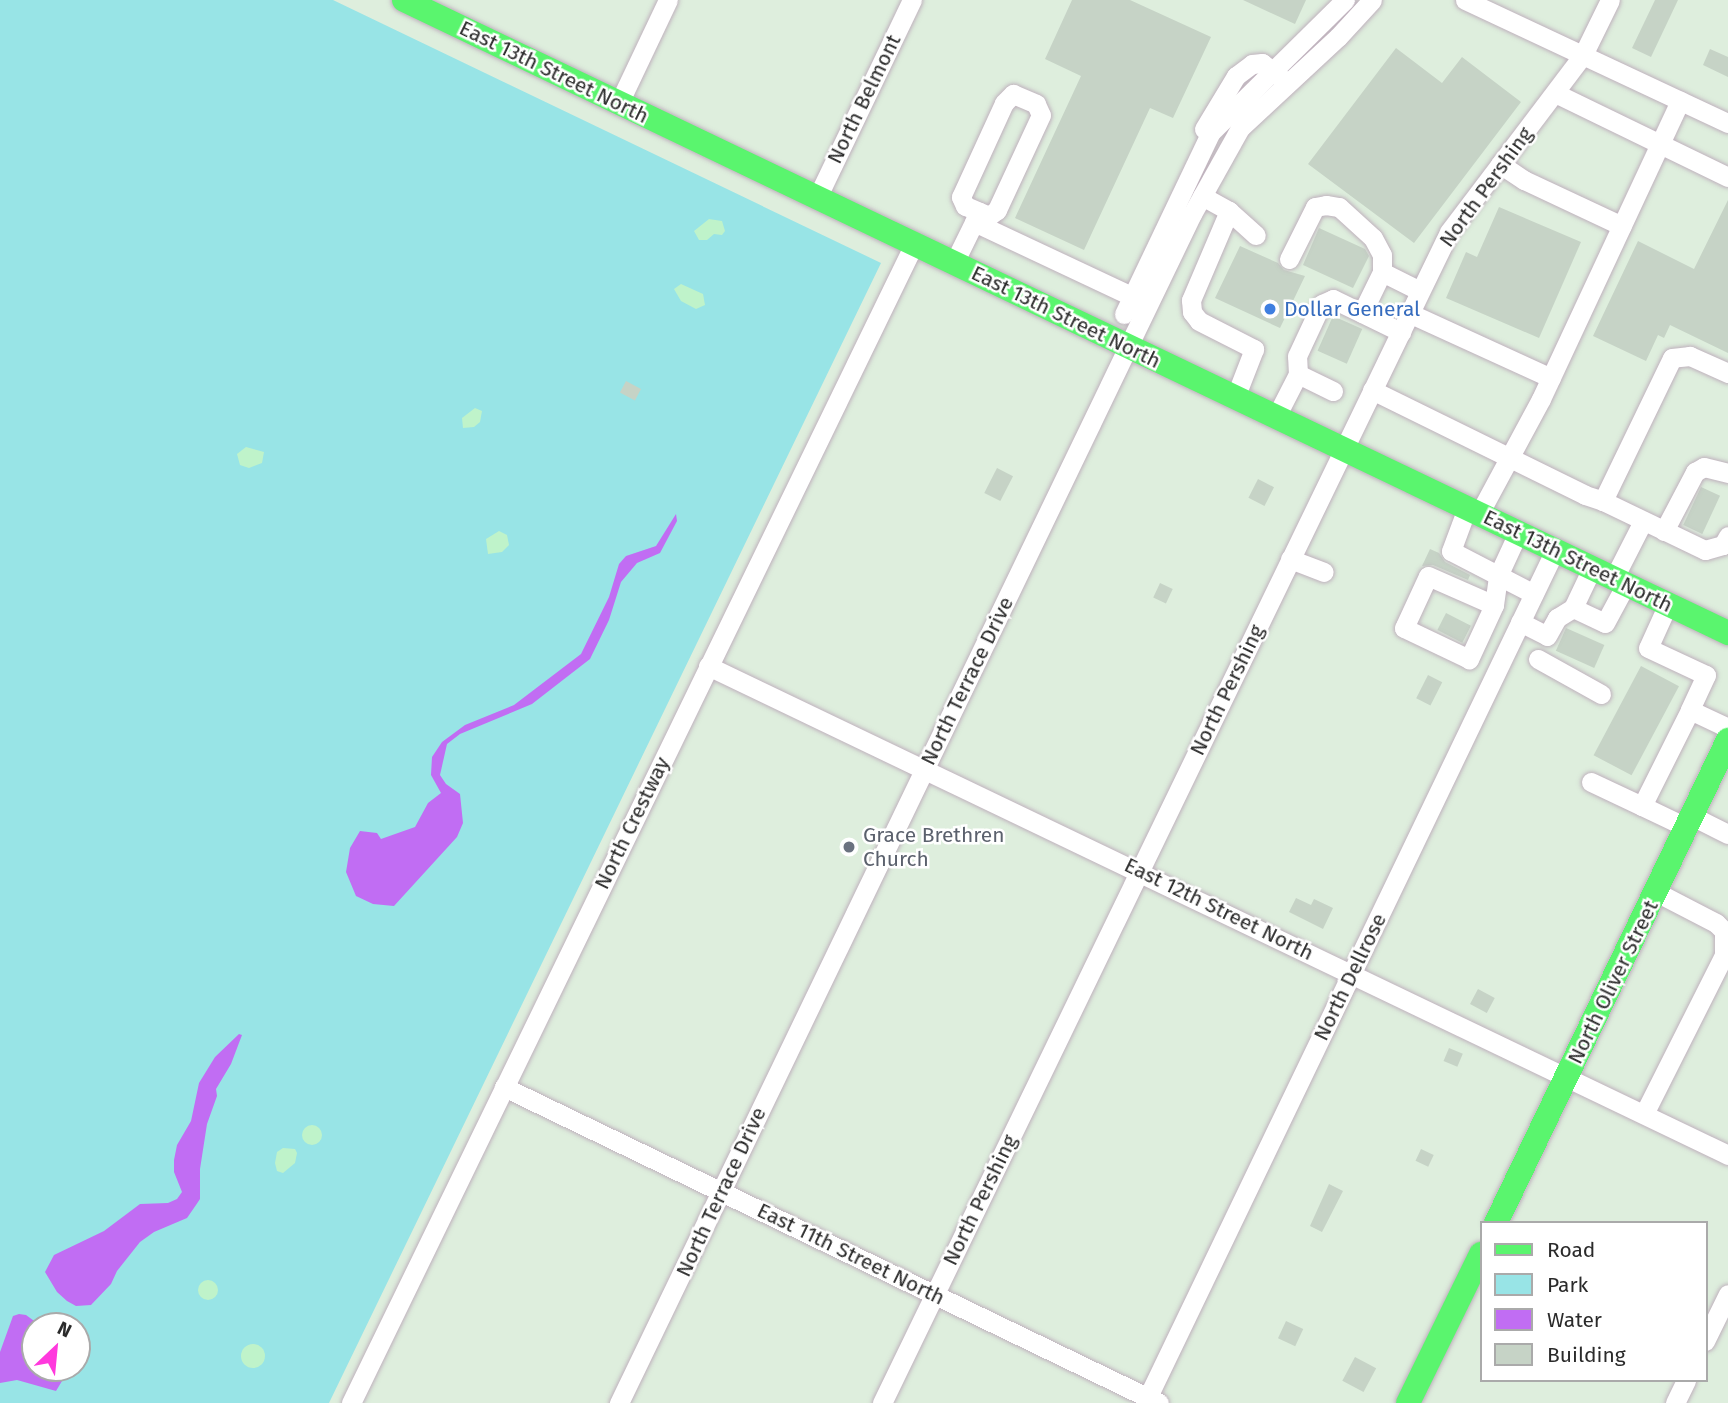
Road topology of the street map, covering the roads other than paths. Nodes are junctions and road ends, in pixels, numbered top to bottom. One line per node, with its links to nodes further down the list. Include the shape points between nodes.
1 (668, 0): 12 (street)
2 (912, 0): 19 (street, North Belmont)
3 (1345, 0): 9 (street)
4 (1372, 0): 9 (street, North Terrace Drive)
5 (1465, 0): 8 (street)
6 (1610, 0): 8 (street, North Pershing)
7 (414, 2): 12 (main road, East 13th Street North)
8 (1583, 55): 10 (street, North Pershing); 11 (street)
9 (1280, 78): 14 (street, North Terrace Drive); 14 (street, via 1262,63 1252,64 1236,76)
10 (1555, 93): 15 (street); 16 (street, North Pershing)
11 (1681, 101): 13 (street); 15 (street)
12 (619, 103): 19 (main road, East 13th Street North)
13 (1728, 123)
14 (1223, 125): 18 (street, North Terrace Drive); 29 (street, via 1211,132 1193,165)
15 (1661, 142): 17 (street); 22 (street)
16 (1500, 164): 22 (street); 28 (street, North Pershing, via 1449,232)
17 (1728, 177)
18 (1202, 196): 20 (street); 29 (street, North Terrace Drive)
19 (817, 198): 24 (main road, East 13th Street North)
20 (1230, 211): 23 (street); 39 (street, via 1191,300 1199,321 1254,349)
21 (976, 217): 21 (street, via 993,216 997,210 1039,121 1040,108 1019,96 1007,98 961,197); 26 (street); 29 (street)
22 (1622, 226): 36 (street)
23 (1256, 235)
24 (914, 244): 26 (main road, East 13th Street North); 64 (street, North Crestway)
25 (1289, 259): 27 (street, via 1315,207 1326,205 1339,207 1373,238 1382,255)
26 (954, 263): 33 (main road, East 13th Street North)
27 (1382, 272): 28 (street); 30 (street)
28 (1420, 291): 31 (street, North Pershing)
29 (1133, 302): 33 (street, North Terrace Drive)
30 (1362, 313): 32 (street); 35 (street, via 1333,299 1322,304 1297,356)
31 (1409, 313): 32 (street, North Pershing); 36 (street)
32 (1401, 332): 37 (street, North Pershing)
33 (1129, 347): 39 (main road, East 13th Street North); 69 (street, North Terrace Drive)
34 (1728, 373): 44 (street, via 1690,356 1672,358)
35 (1298, 374): 38 (street); 40 (street)
36 (1551, 378): 42 (street)
37 (1372, 390): 41 (street, North Pershing); 42 (street)
38 (1333, 391)
39 (1235, 398): 40 (main road, East 13th Street North)
40 (1276, 417): 41 (main road, East 13th Street North)
41 (1343, 449): 45 (main road, East 13th Street North); 51 (street, North Pershing)
42 (1508, 457): 44 (street); 45 (street)
43 (1728, 473): 47 (street, via 1704,467 1695,472)
44 (1603, 500): 46 (street)
45 (1473, 511): 48 (main road, East 13th Street North); 53 (street, via 1451,551)
46 (1643, 521): 47 (street); 54 (street)
47 (1664, 531): 49 (street, via 1705,550 1723,545)
48 (1518, 533): 50 (main road, East 13th Street North); 53 (street)
49 (1728, 536)
50 (1555, 550): 54 (main road, East 13th Street North); 55 (street, North Dellrose)
51 (1290, 559): 52 (street); 74 (street, North Pershing)
52 (1324, 572)
53 (1498, 576): 55 (street); 57 (street)
54 (1611, 577): 56 (main road, East 13th Street North); 58 (street); 58 (street, via 1605,623)
55 (1534, 594): 61 (street, North Dellrose)
56 (1668, 604): 60 (main road, East 13th Street North); 66 (street, via 1648,648 1706,675)
57 (1494, 605): 59 (street); 59 (street, via 1428,576 1404,628 1469,659)
58 (1573, 608): 62 (street, via 1557,618)
59 (1485, 625): 61 (street)
60 (1728, 633)
61 (1514, 635): 62 (street); 63 (street); 77 (street, North Dellrose)
62 (1547, 636): 63 (street)
63 (1538, 659): 65 (street)
64 (708, 666): 69 (street, East 12th Street North); 79 (street, North Crestway)
65 (1601, 694)
66 (1689, 710): 67 (street); 71 (street)
67 (1728, 728)
68 (1724, 755): 72 (main road, North Oliver Street)
69 (925, 768): 74 (street, East 12th Street North); 82 (street, North Terrace Drive)
70 (1591, 782): 71 (street)
71 (1642, 806): 72 (street)
72 (1689, 822): 73 (street); 75 (main road, North Oliver Street)
73 (1728, 834)
74 (1140, 870): 77 (street, East 12th Street North); 85 (street, North Pershing)
75 (1656, 892): 76 (street); 78 (main road, North Oliver Street)
76 (1722, 926): 80 (street, via 1724,955)
77 (1352, 973): 78 (street, East 12th Street North); 89 (street, North Dellrose)
78 (1567, 1077): 80 (street, East 12th Street North); 83 (main road, North Oliver Street)
79 (504, 1087): 82 (street, East 11th Street North); 90 (street, North Crestway)
80 (1644, 1114): 81 (street, East 12th Street North)
81 (1728, 1155)
82 (721, 1191): 85 (street, East 11th Street North); 91 (street, North Terrace Drive)
83 (1497, 1221)
84 (1480, 1256): 93 (main road)
85 (934, 1294): 89 (street, East 11th Street North); 92 (street, North Pershing)
86 (1728, 1294): 87 (street)
87 (1707, 1337)
88 (1685, 1382): 94 (street)
89 (1151, 1401)
90 (352, 1403)
91 (619, 1403)
92 (882, 1403)
93 (1408, 1403)
94 (1675, 1403)

